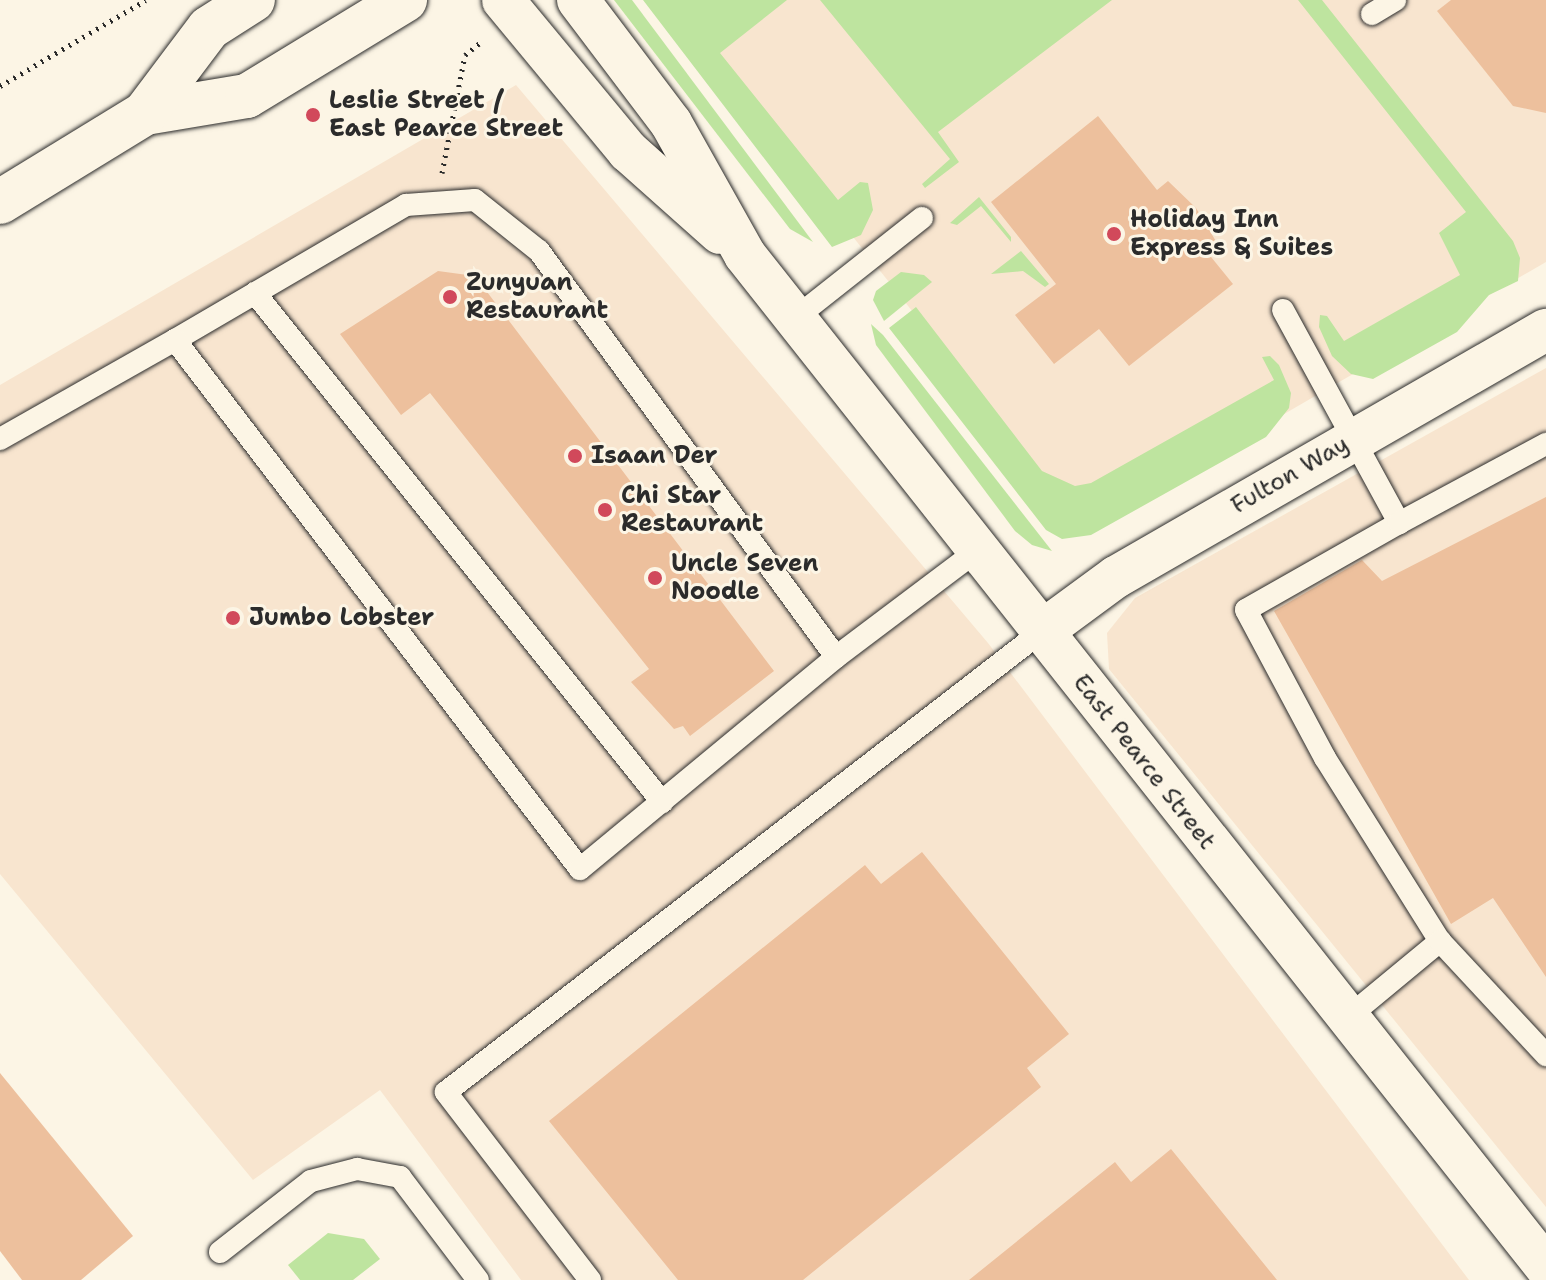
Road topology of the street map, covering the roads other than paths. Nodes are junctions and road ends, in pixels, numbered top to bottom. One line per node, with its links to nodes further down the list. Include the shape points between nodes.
1 (253, 0): 7 (main road, via 209,28)
2 (405, 0): 7 (main road, via 247,96)
3 (503, 0): 10 (street, East Pearce Street, via 628,151)
4 (578, 0): 10 (street, East Pearce Street, via 671,123)
5 (1395, 0): 6 (lane)
6 (1372, 14)
7 (145, 113): 8 (main road)
8 (0, 202)
9 (922, 218): 13 (lane)
10 (745, 255): 13 (street, East Pearce Street)
11 (255, 293): 15 (lane); 22 (lane, via 406,205 475,200 539,251); 23 (lane)
12 (1283, 310): 17 (lane)
13 (794, 319): 20 (street, East Pearce Street)
14 (1546, 330): 17 (street, Fulton Way)
15 (175, 340): 16 (lane); 23 (lane, via 580,869)
16 (0, 439)
17 (1353, 439): 19 (lane); 21 (street, Fulton Way, via 1116,577)
18 (1546, 444): 19 (lane)
19 (1399, 523): 24 (lane, via 1246,610 1325,758)
20 (978, 550): 21 (street, East Pearce Street); 22 (lane)
21 (1041, 632): 25 (street, East Pearce Street); 30 (lane, via 446,1092)
22 (836, 657): 23 (lane)
23 (662, 802)
24 (1440, 941): 25 (lane); 26 (lane)
25 (1347, 1018): 28 (street, East Pearce Street)
26 (1546, 1055)
27 (220, 1252): 29 (lane, via 311,1181 357,1169 400,1177)
28 (1546, 1267)
29 (478, 1280)
30 (590, 1280)

